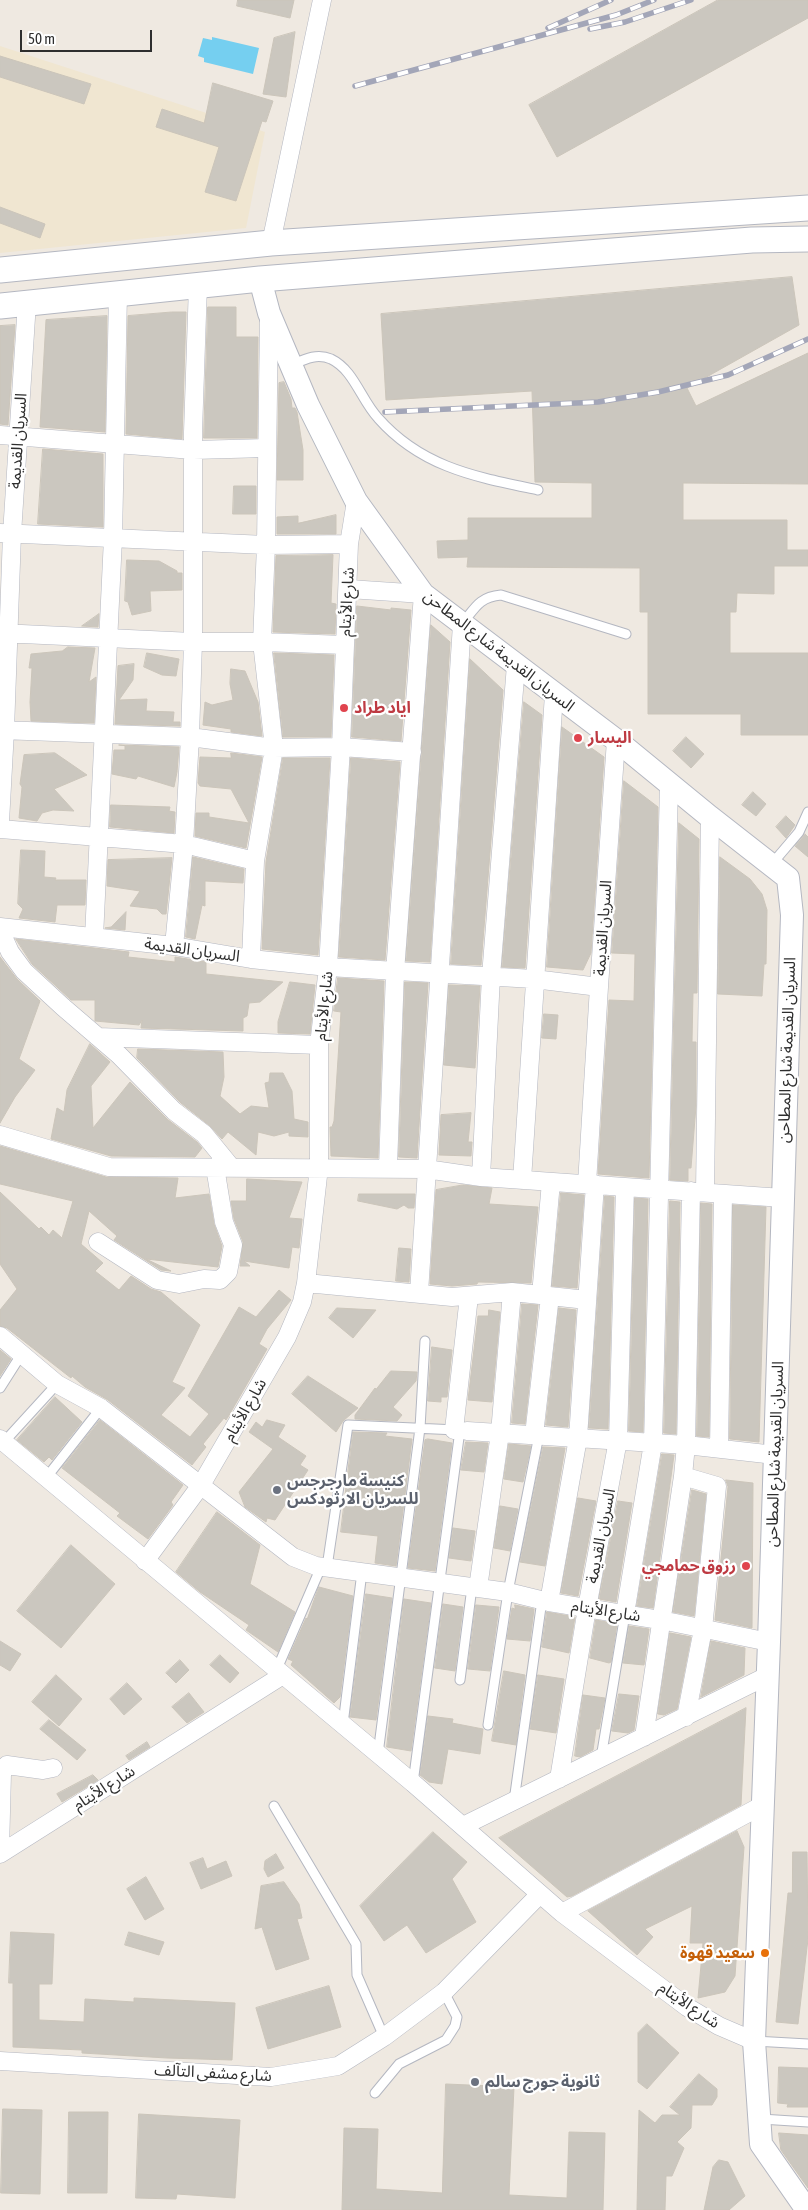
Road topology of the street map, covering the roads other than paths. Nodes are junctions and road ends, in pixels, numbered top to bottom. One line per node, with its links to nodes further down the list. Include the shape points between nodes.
1 (322, 0): 4 (street)
2 (808, 208): 4 (main road)
3 (808, 239): 6 (main road, via 752,240)
4 (271, 243): 5 (main road)
5 (0, 270)
6 (260, 279): 7 (main road); 11 (street, السريان القديمة شارع المطاحن)
7 (198, 285): 8 (main road); 17 (street)
8 (118, 293): 9 (main road); 15 (street)
9 (27, 302): 10 (main road); 14 (street, السريان القديمة)
10 (0, 306)
11 (269, 313): 12 (street, السريان القديمة شارع المطاحن); 16 (street)
12 (291, 365): 18 (lane, via 312,357 332,360 342,366 377,418 429,459 467,475); 19 (street, السريان القديمة شارع المطاحن)
13 (0, 435): 14 (street)
14 (18, 436): 15 (street); 20 (street, السريان القديمة)
15 (115, 443): 17 (street); 21 (street)
16 (267, 448): 17 (street); 24 (street)
17 (193, 450): 22 (street)
18 (538, 490)
19 (356, 501): 23 (street, شارع الأيتام); 26 (street, السريان القديمة شارع المطاحن)
20 (6, 533): 21 (street); 28 (street, السريان القديمة)
21 (113, 538): 22 (street); 30 (street)
22 (192, 541): 24 (street); 31 (street)
23 (349, 544): 24 (street); 25 (street, شارع الأيتام)
24 (266, 545): 32 (street)
25 (349, 589): 26 (street); 33 (street, شارع الأيتام)
26 (423, 594): 27 (street, السريان القديمة شارع المطاحن); 42 (street)
27 (462, 624): 29 (lane, via 481,600 501,595); 34 (street, السريان القديمة شارع المطاحن); 58 (street)
28 (4, 633): 30 (street); 36 (street, السريان القديمة)
29 (626, 634)
30 (108, 638): 31 (street); 37 (street)
31 (193, 642): 32 (street); 38 (street)
32 (262, 642): 33 (street); 41 (street)
33 (344, 644): 40 (street, شارع الأيتام)
34 (516, 665): 35 (street, السريان القديمة شارع المطاحن); 59 (street)
35 (554, 694): 39 (street, السريان القديمة شارع المطاحن); 60 (street)
36 (3, 730): 37 (street); 46 (street, السريان القديمة)
37 (105, 734): 38 (street); 48 (street)
38 (190, 737): 41 (street); 49 (street)
39 (616, 740): 43 (street, السريان القديمة شارع المطاحن); 61 (street, السريان القديمة)
40 (341, 747): 41 (street); 42 (street); 56 (street, شارع الأيتام)
41 (274, 748): 50 (street)
42 (412, 752): 57 (street)
43 (670, 785): 45 (street, السريان القديمة شارع المطاحن); 74 (street)
44 (808, 812): 51 (lane, via 799,832)
45 (710, 817): 51 (street, السريان القديمة شارع المطاحن); 75 (street)
46 (0, 822)
47 (0, 829): 48 (street)
48 (100, 837): 49 (street); 53 (street)
49 (184, 844): 50 (street); 54 (street)
50 (255, 861): 55 (street)
51 (771, 865): 76 (street, السريان القديمة شارع المطاحن, via 788,878 792,915)
52 (0, 929): 53 (street, السريان القديمة); 62 (street, السريان القديمة, via 10,952 24,970)
53 (94, 937): 54 (street, السريان القديمة)
54 (174, 946): 55 (street, السريان القديمة)
55 (251, 959): 56 (street, السريان القديمة)
56 (328, 967): 57 (street, السريان القديمة); 63 (street, شارع الأيتام)
57 (396, 972): 58 (street, السريان القديمة); 67 (street)
58 (439, 973): 59 (street, السريان القديمة); 68 (street)
59 (491, 976): 60 (street, السريان القديمة); 69 (street)
60 (534, 979): 61 (street, السريان القديمة); 70 (street)
61 (599, 987): 72 (street)
62 (98, 1038): 63 (street); 65 (street, السريان القديمة, via 174,1111 204,1134)
63 (319, 1045): 66 (street, شارع الأيتام)
64 (0, 1135): 65 (street, via 109,1167)
65 (223, 1166): 66 (street); 77 (street, via 224,1222 232,1245 228,1272 220,1280 204,1279 179,1284 157,1280)
66 (319, 1167): 67 (street); 78 (street, شارع الأيتام)
67 (388, 1168): 68 (street)
68 (426, 1169): 69 (street); 80 (street)
69 (481, 1177): 70 (street)
70 (522, 1180): 71 (street)
71 (551, 1182): 72 (street); 82 (street)
72 (591, 1184): 73 (street); 83 (street)
73 (625, 1187): 74 (street); 96 (street, السريان القديمة)
74 (658, 1190): 75 (street); 97 (street)
75 (706, 1192): 76 (street); 98 (street); 99 (street)
76 (782, 1198): 100 (street, السريان القديمة شارع المطاحن)
77 (98, 1242)
78 (306, 1283): 80 (street); 103 (street, شارع الأيتام, via 288,1337)
79 (512, 1292): 81 (street); 82 (street); 92 (street)
80 (419, 1293): 81 (street)
81 (469, 1296): 91 (street)
82 (545, 1296): 83 (street); 93 (street)
83 (587, 1300): 94 (street)
84 (0, 1336): 86 (street, شارع الأيتام)
85 (425, 1341): 90 (lane)
86 (22, 1355): 87 (street, شارع الأيتام); 88 (lane)
87 (57, 1384): 89 (street, شارع الأيتام); 95 (lane)
88 (0, 1388)
89 (101, 1408): 102 (lane); 103 (street, شارع الأيتام)
90 (420, 1428): 91 (lane); 105 (lane, via 348,1425); 107 (lane)
91 (460, 1430): 92 (street); 108 (lane)
92 (500, 1432): 93 (street); 109 (street)
93 (536, 1435): 94 (street); 110 (lane)
94 (578, 1438): 96 (street); 111 (street)
95 (2, 1440): 102 (street, شارع الأيتام)
96 (618, 1440): 97 (street); 112 (street, السريان القديمة)
97 (653, 1443): 98 (street); 113 (street)
98 (686, 1445): 99 (street); 101 (street)
99 (719, 1448): 100 (street)
100 (775, 1455): 116 (street, السريان القديمة شارع المطاحن)
101 (683, 1476): 114 (street); 115 (street, via 717,1486)
102 (46, 1478): 104 (street, شارع الأيتام)
103 (201, 1485): 104 (street, شارع الأيتام); 105 (street, شارع الأيتام, via 293,1557)
104 (144, 1561): 117 (street, شارع الأيتام)
105 (324, 1567): 106 (street, شارع الأيتام); 117 (lane)
106 (362, 1572): 107 (street, شارع الأيتام); 121 (lane)
107 (402, 1578): 108 (street, شارع الأيتام); 124 (lane)
108 (440, 1583): 109 (street, شارع الأيتام); 128 (lane)
109 (475, 1587): 110 (street, شارع الأيتام); 119 (lane)
110 (508, 1592): 111 (street, شارع الأيتام); 122 (lane)
111 (546, 1601): 112 (street, شارع الأيتام); 129 (lane)
112 (587, 1608): 113 (street, شارع الأيتام); 127 (street, السريان القديمة)
113 (625, 1614): 114 (street, شارع الأيتام); 125 (lane)
114 (662, 1620): 115 (street, شارع الأيتام); 123 (street)
115 (703, 1629): 116 (street, شارع الأيتام); 120 (street)
116 (769, 1642): 118 (street, السريان القديمة شارع المطاحن)
117 (280, 1672): 121 (street, شارع الأيتام); 133 (street, شارع الأيتام)
118 (767, 1676): 120 (street); 130 (street, السريان القديمة شارع المطاحن)
119 (460, 1680)
120 (686, 1717): 123 (street)
121 (342, 1724): 124 (street, شارع الأيتام)
122 (488, 1725)
123 (644, 1737): 125 (street)
124 (378, 1754): 128 (street, شارع الأيتام)
125 (601, 1758): 127 (street)
126 (52, 1768): 133 (street, شارع الأيتام, via 43,1770 7,1765 2,1774)
127 (559, 1779): 129 (street)
128 (413, 1783): 132 (street, شارع الأيتام)
129 (514, 1801): 132 (street)
130 (763, 1805): 135 (street); 138 (street, السريان القديمة شارع المطاحن)
131 (274, 1806): 137 (lane, via 356,1944 357,1975)
132 (463, 1826): 134 (street, شارع الأيتام)
133 (0, 1852)
134 (540, 1894): 135 (street, شارع الأيتام); 136 (street, شارع مشفى التآلف)
135 (562, 1913): 138 (street, شارع الأيتام, via 687,2007 719,2026)
136 (444, 1992): 137 (street, شارع مشفى التآلف); 141 (lane, via 457,2017 456,2026 446,2040 400,2064)
137 (384, 2037): 140 (street, شارع مشفى التآلف, via 338,2066 271,2077)
138 (754, 2040): 139 (lane); 142 (street, السريان القديمة شارع المطاحن)
139 (808, 2044)
140 (0, 2061)
141 (375, 2093)
142 (758, 2119): 143 (lane); 144 (street, السريان القديمة شارع المطاحن, via 762,2144)
143 (808, 2122)
144 (808, 2210)

